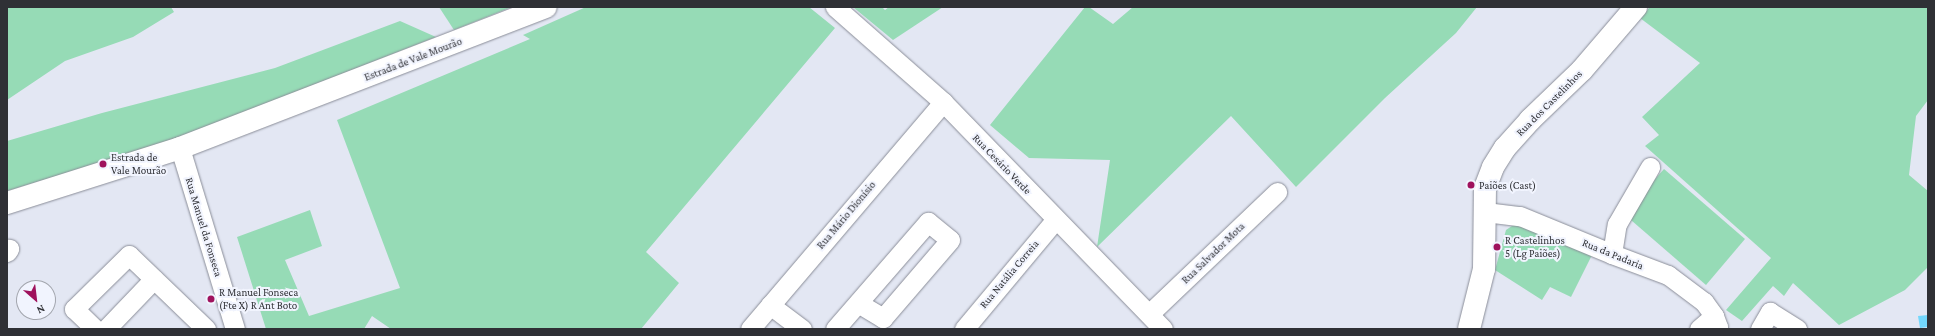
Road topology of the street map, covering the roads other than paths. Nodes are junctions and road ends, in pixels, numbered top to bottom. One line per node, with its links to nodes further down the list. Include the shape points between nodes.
1 (546, 7): 5 (street, Estrada de Vale Mourão)
2 (835, 7): 4 (street, Rua Cesário Verde)
3 (1636, 7): 9 (street, Rua dos Castelinhos, via 1582,70 1505,148 1493,167 1485,188)
4 (943, 102): 10 (street, Rua Cesário Verde); 14 (street, Rua Mário Dionísio)
5 (180, 148): 8 (street, Estrada de Vale Mourão); 15 (street, Rua Manuel da Fonseca)
6 (1650, 167): 11 (street, via 1617,224)
7 (1277, 192): 16 (street, Rua Salvador Mota)
8 (7, 203)
9 (1485, 212): 11 (street, Rua da Padaria, via 1520,216); 27 (street, Rua dos Castelinhos, via 1484,270)
10 (1055, 220): 16 (street, Rua Cesário Verde); 25 (street, Rua Natália Correia)
11 (1612, 254): 17 (street, Rua da Padaria, via 1668,275 1704,302)
12 (154, 279): 18 (street, via 129,254 74,309); 19 (street); 20 (street)
13 (858, 303): 13 (street, via 928,222 950,240 883,318); 24 (street)
14 (770, 305): 22 (street, Rua Mário Dionísio); 23 (street)
15 (229, 310): 20 (street); 21 (street, Rua Manuel da Fonseca)
16 (1149, 314): 26 (street, Rua Cesário Verde)
17 (1715, 323): 28 (street)
18 (96, 329)
19 (106, 329)
20 (206, 329)
21 (235, 329)
22 (750, 329)
23 (802, 329)
24 (835, 329)
25 (964, 329)
26 (1163, 329)
27 (1469, 329)
28 (1699, 329)
29 (1760, 329): 30 (street, via 1770,312)
30 (1797, 329)

